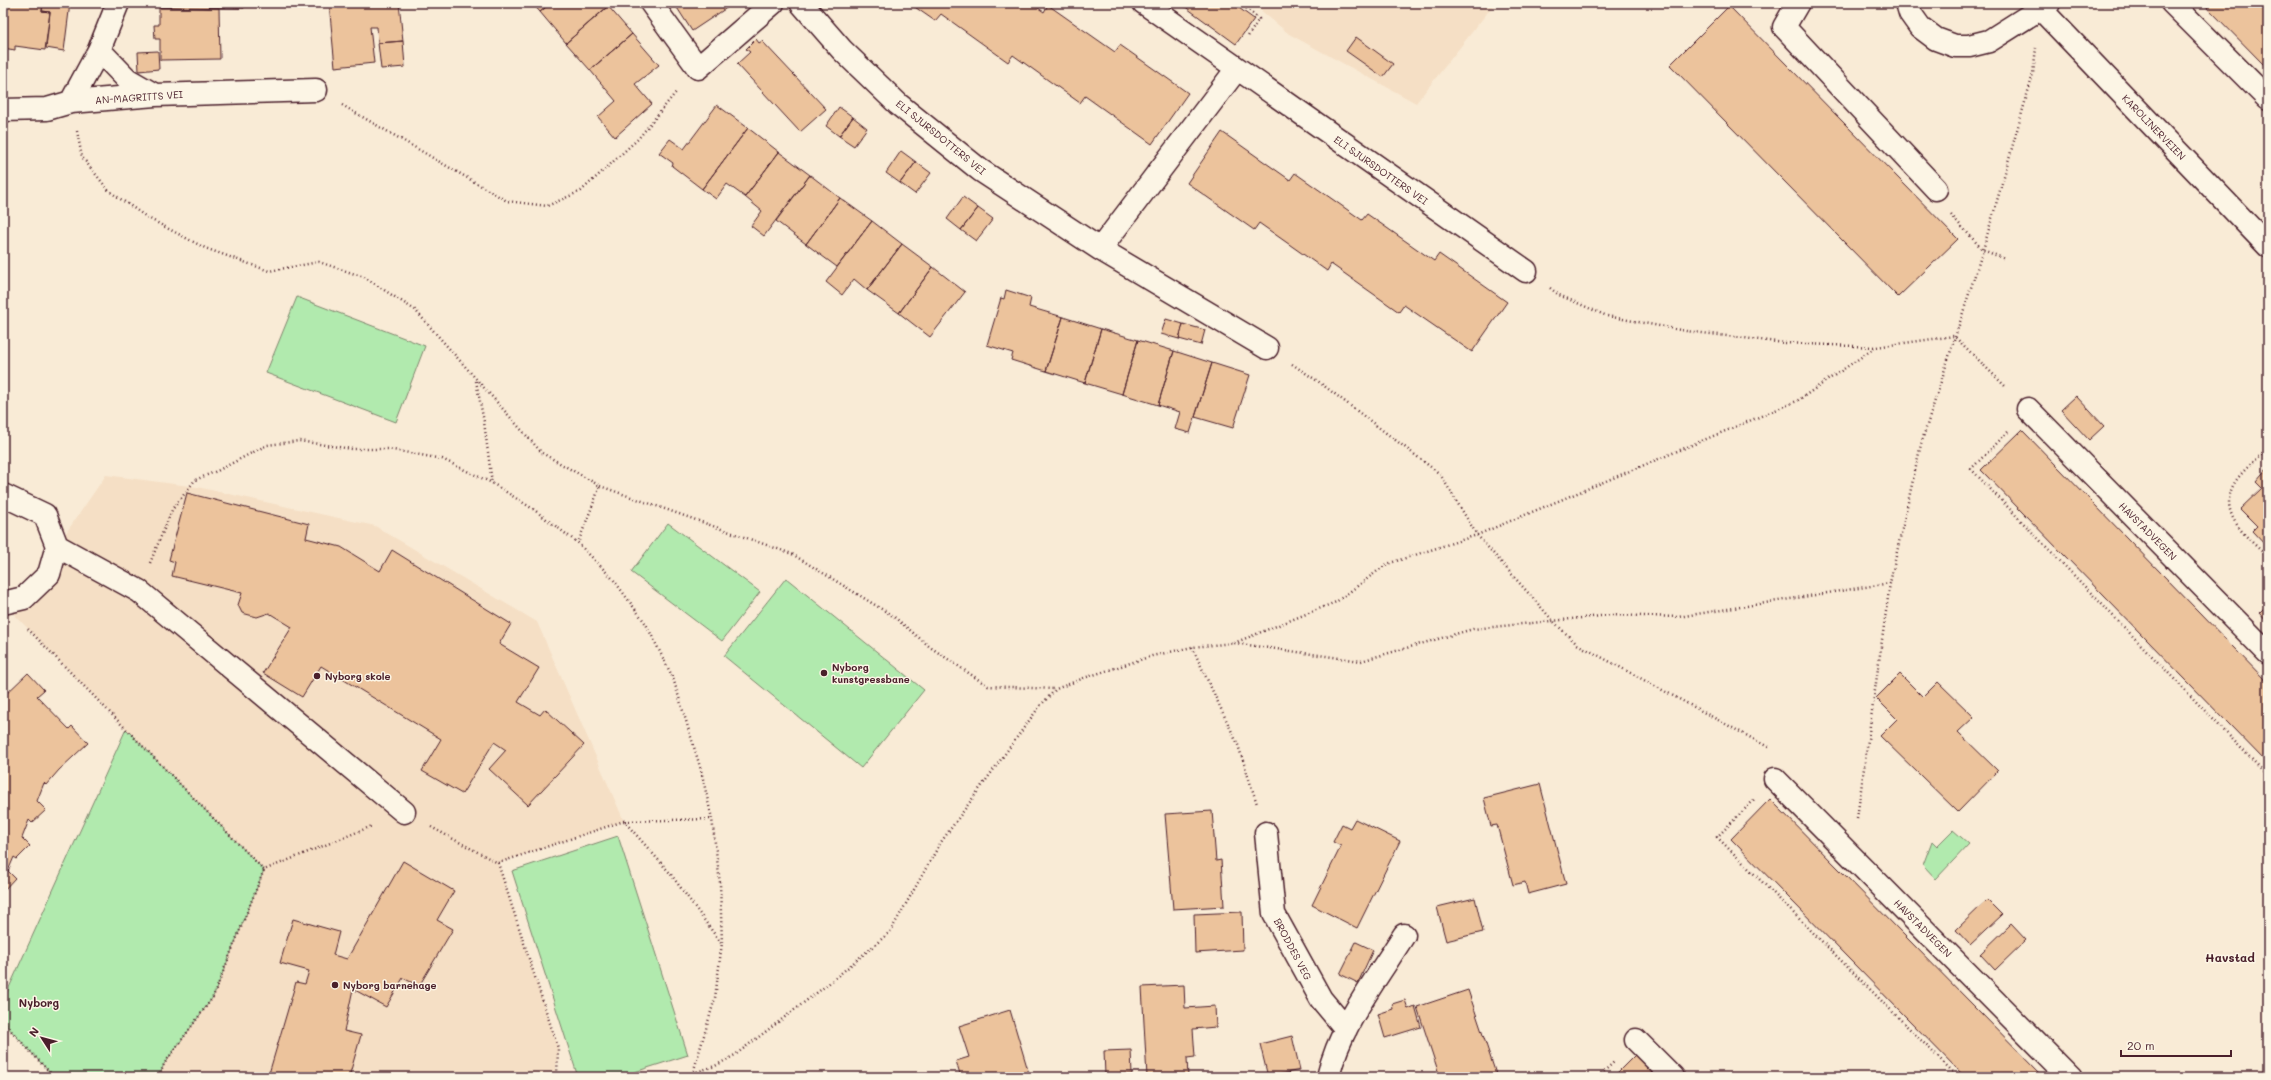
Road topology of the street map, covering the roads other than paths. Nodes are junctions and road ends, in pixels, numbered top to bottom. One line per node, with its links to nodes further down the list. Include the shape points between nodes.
1 (118, 3): 10 (street)
2 (651, 3): 3 (street, via 698,68)
3 (773, 3)
4 (801, 3): 19 (street, ELI SJURSDOTTERS VEI, via 842,50 898,104 980,170)
5 (1144, 3): 11 (street, ELI SJURSDOTTERS VEI)
6 (1798, 3): 17 (street, via 1784,27)
7 (1907, 3): 9 (street, via 1910,13 1920,27 1936,40 1955,46 1969,46 1989,41)
8 (2172, 3): 14 (street)
9 (2042, 5): 18 (street, KAROLINERVEIEN)
10 (99, 50): 13 (street, via 127,79); 15 (street)
11 (1236, 70): 19 (street); 20 (street, ELI SJURSDOTTERS VEI)
12 (316, 90): 13 (street, AN-MAGRITTS VEI)
13 (155, 95): 15 (street, AN-MAGRITTS VEI)
14 (2268, 100)
15 (71, 102): 16 (street, AN-MAGRITTS VEI, via 47,109)
16 (3, 110)
17 (1936, 189)
18 (2268, 246)
19 (1100, 249): 21 (street, ELI SJURSDOTTERS VEI)
20 (1526, 271)
21 (1267, 348)
22 (2029, 410): 26 (street, HAVSTADVEGEN)
23 (3, 495): 24 (street, via 45,515)
24 (57, 546): 25 (street, via 49,574 24,598); 28 (street, via 139,591)
25 (3, 603)
26 (2268, 652)
27 (1775, 779): 35 (street, HAVSTADVEGEN)
28 (404, 812)
29 (1266, 833): 31 (street, BRODDES VEG, via 1274,914 1320,999)
30 (1404, 935): 31 (street)
31 (1346, 1029): 33 (street)
32 (1636, 1040): 34 (street)
33 (1328, 1077)
34 (1673, 1077)
35 (2070, 1077)

